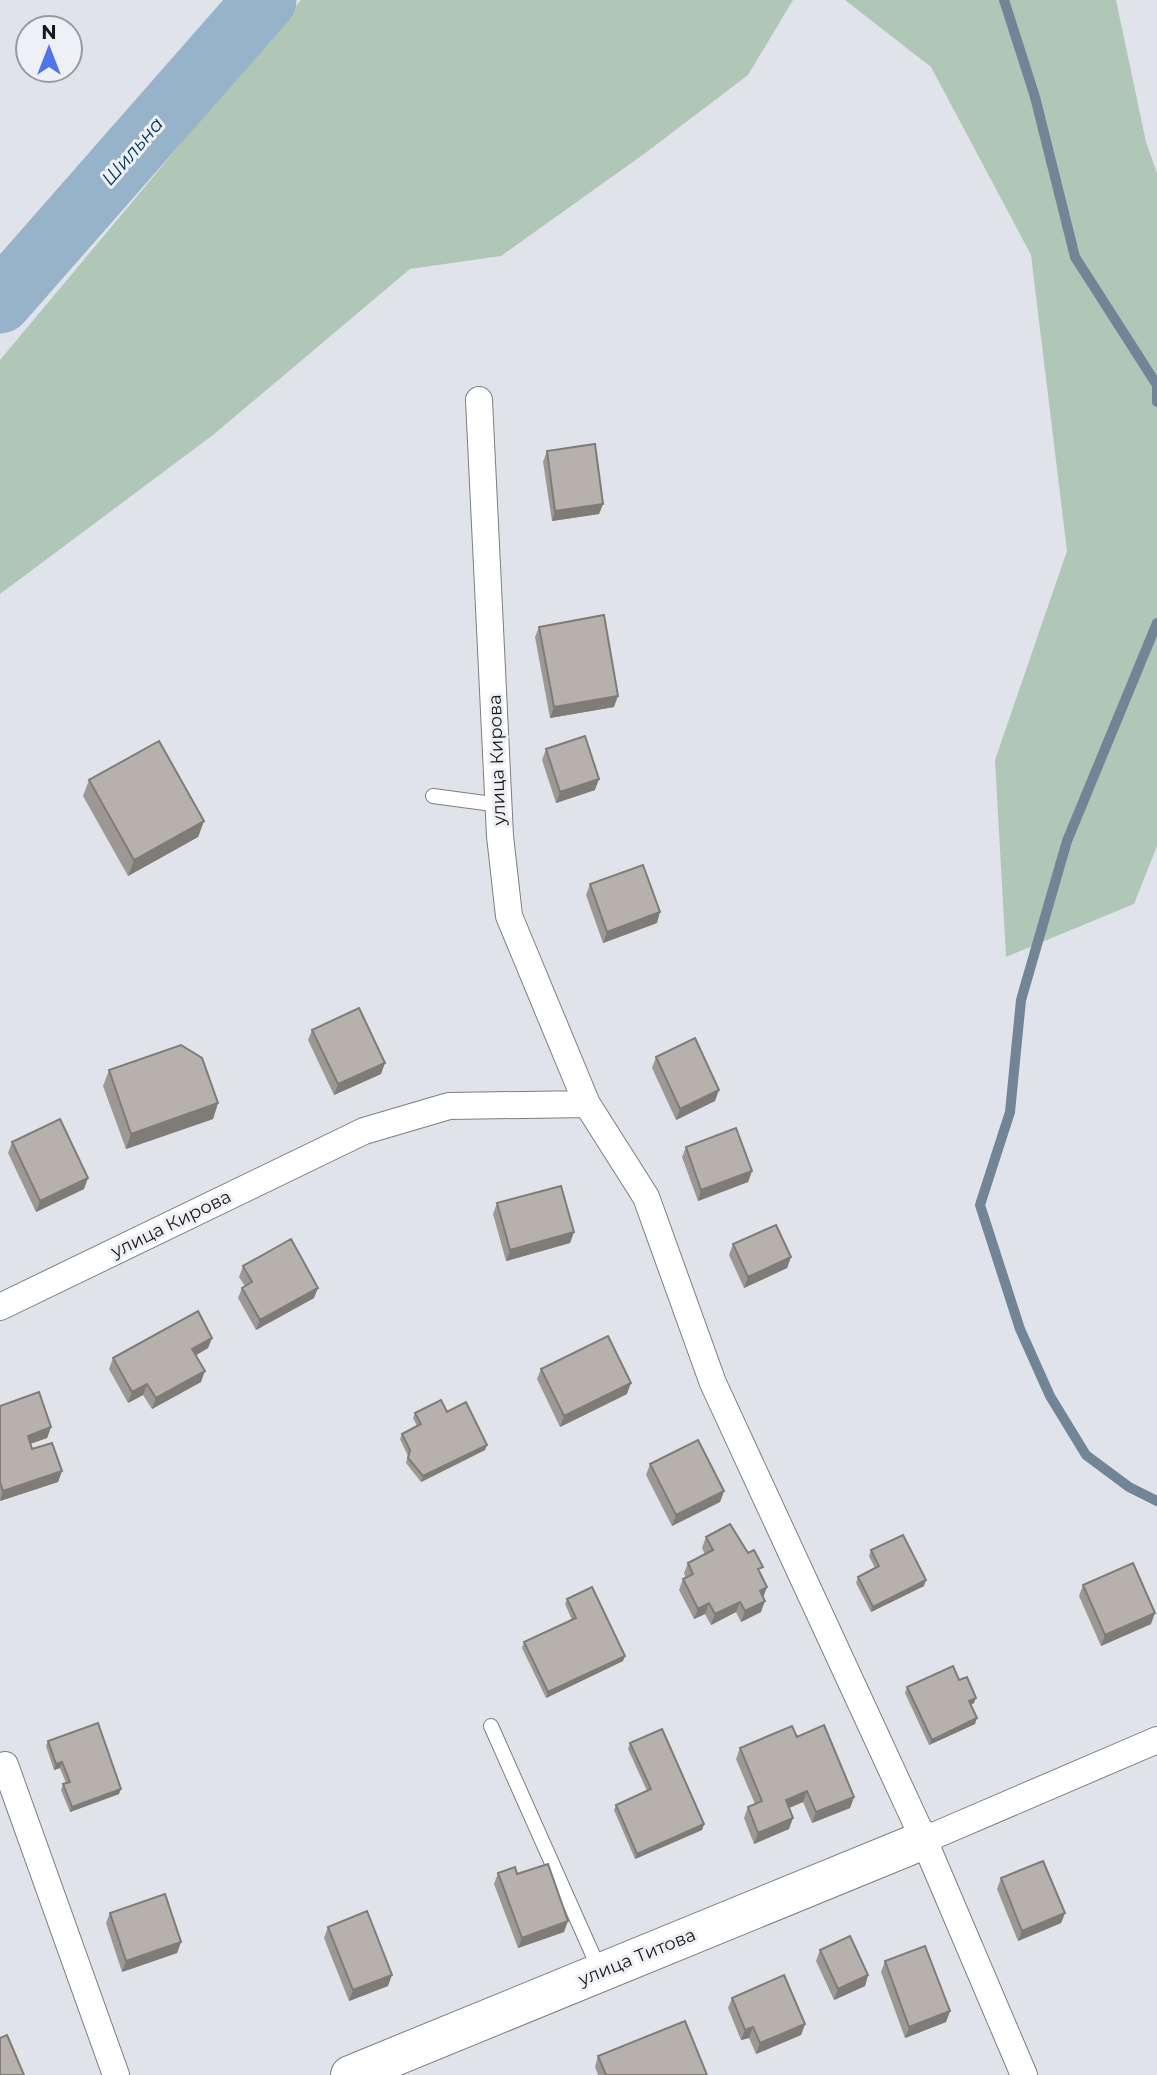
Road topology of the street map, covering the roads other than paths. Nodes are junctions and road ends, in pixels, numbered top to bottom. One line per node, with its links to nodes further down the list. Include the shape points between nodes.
1 (479, 400): 3 (street, улица Кирова)
2 (433, 796): 3 (lane)
3 (500, 804): 4 (street, улица Кирова, via 509,916)
4 (587, 1104): 5 (street, улица Кирова, via 449,1106 365,1131); 9 (street, улица Кирова, via 646,1197 713,1383)
5 (0, 1307)
6 (491, 1726): 10 (lane)
7 (1157, 1740): 9 (street, улица Титова)
8 (2, 1758): 11 (street)
9 (924, 1839): 10 (street, улица Титова); 13 (street)
10 (600, 1972): 12 (street, улица Титова)
11 (116, 2075)
12 (350, 2075)
13 (1024, 2075)

